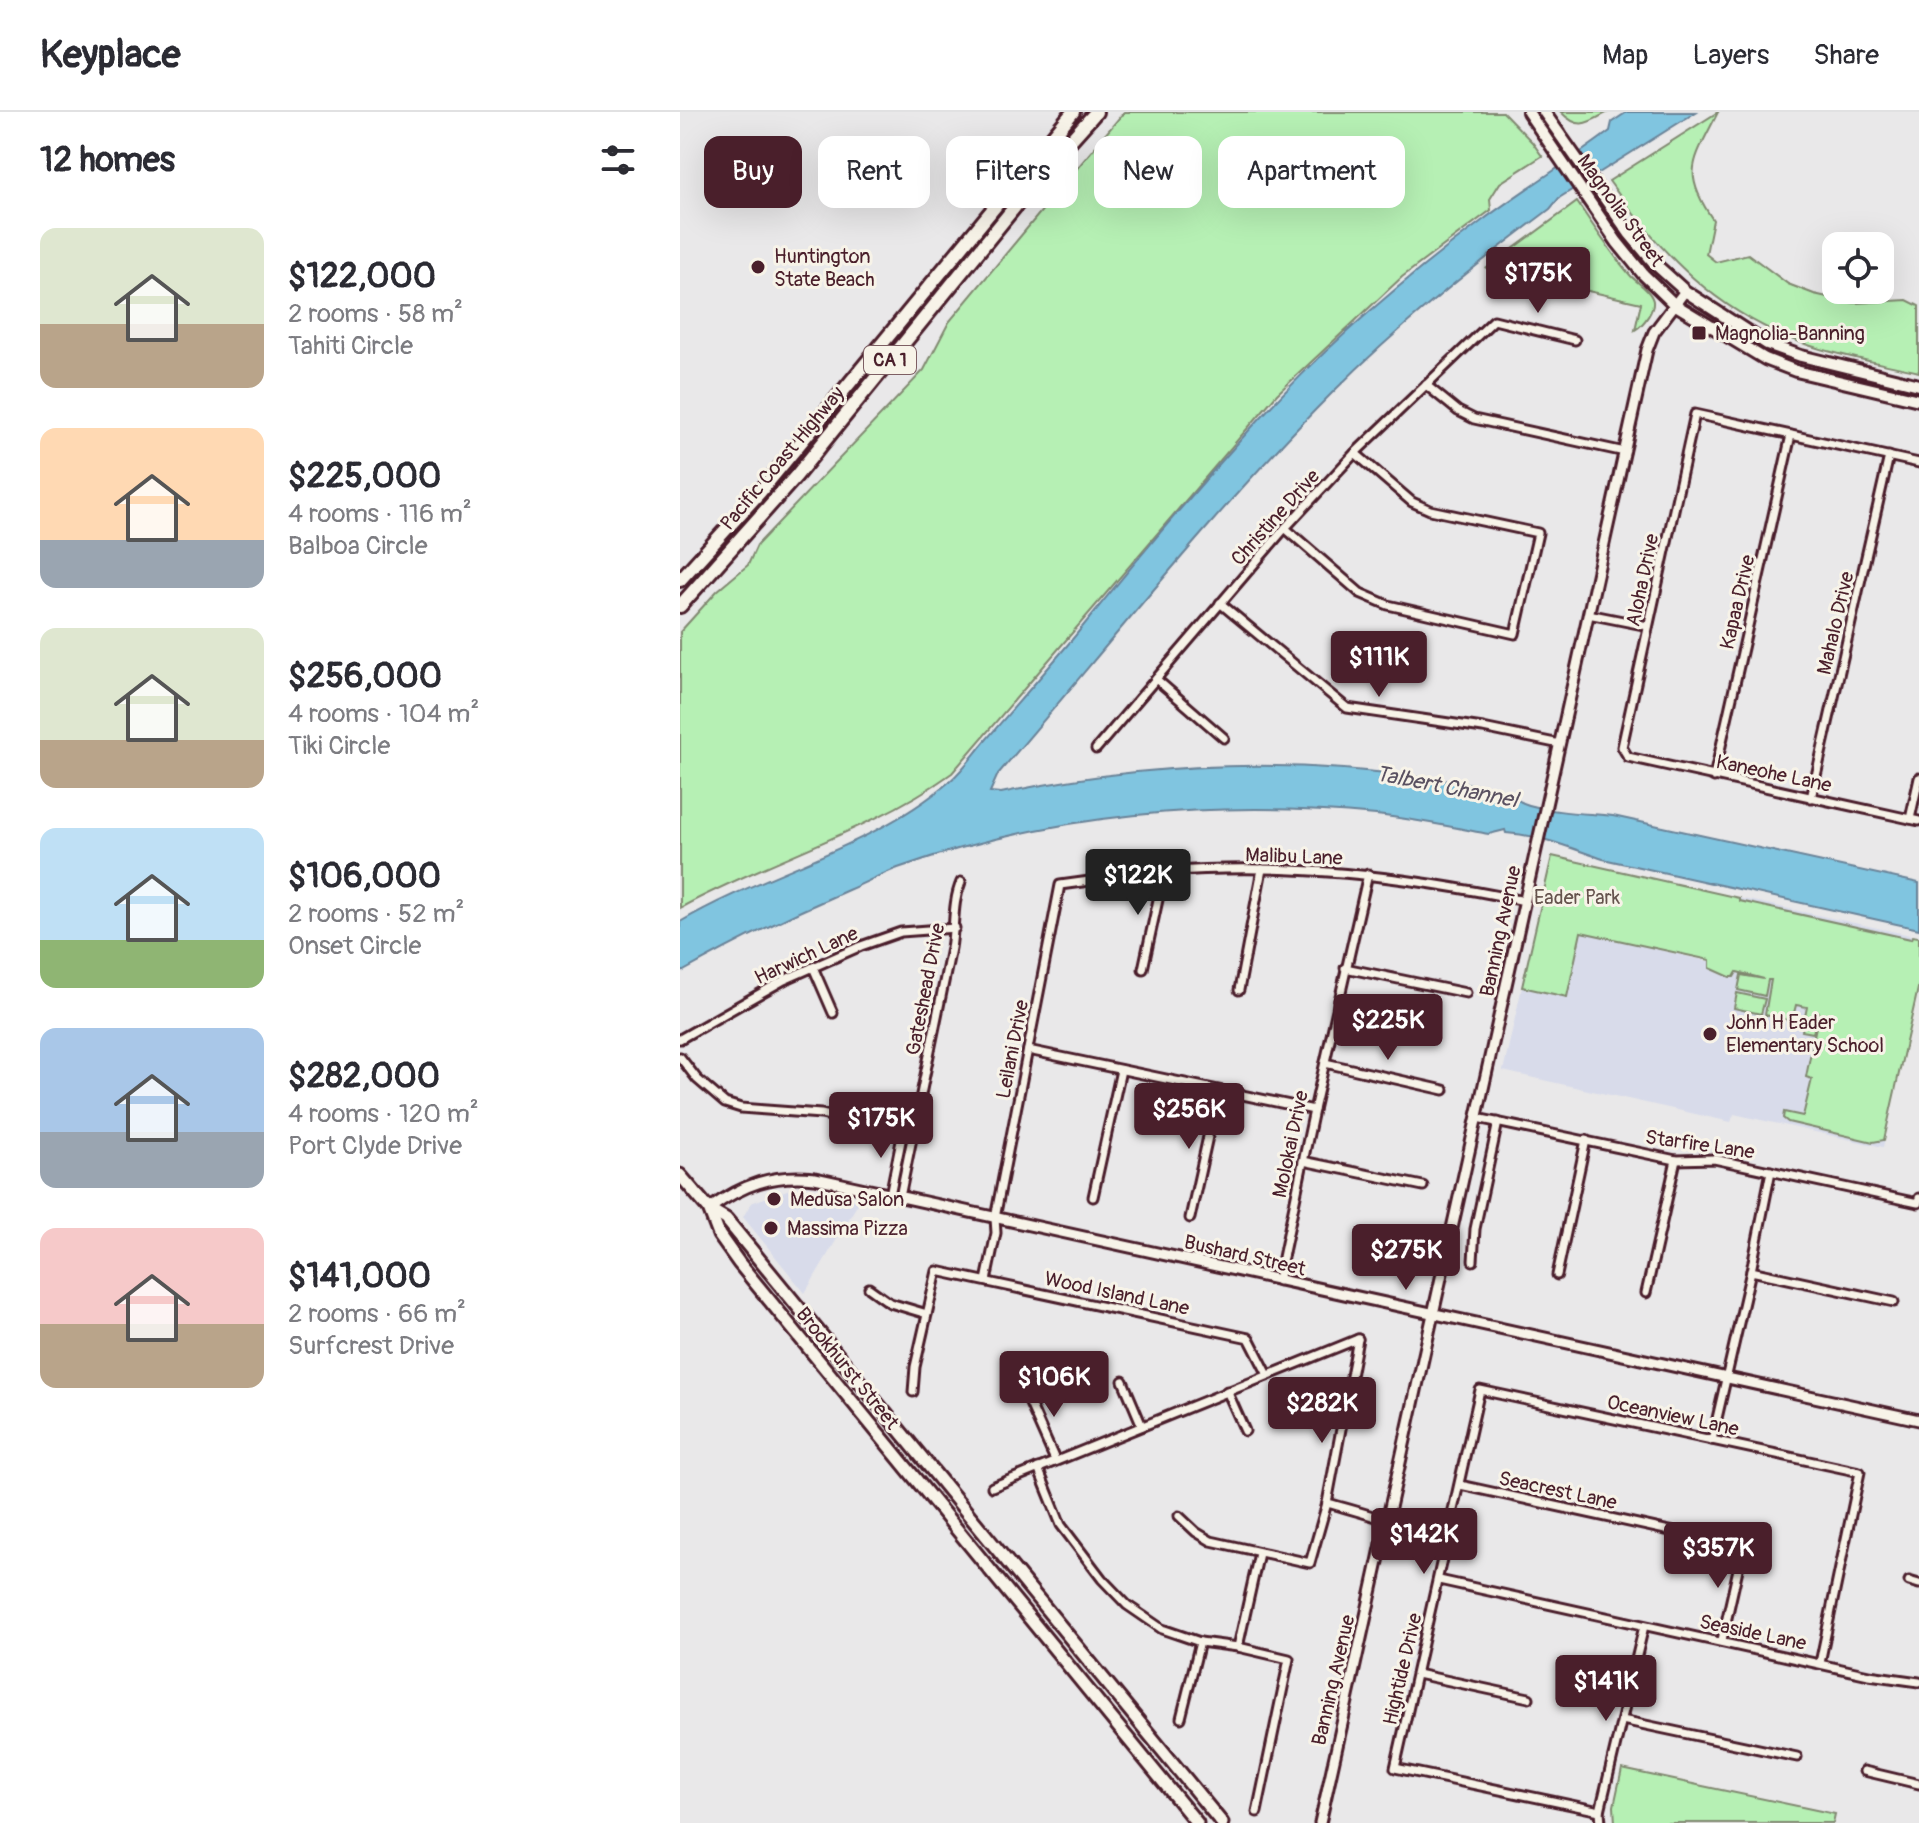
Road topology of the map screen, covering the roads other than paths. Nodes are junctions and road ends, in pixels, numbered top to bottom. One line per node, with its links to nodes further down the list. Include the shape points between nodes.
1 (1073, 112): 17 (highway, Pacific Coast Highway / CA 1, via 760,492)
2 (1096, 112): 19 (highway, Pacific Coast Highway / CA 1, via 796,476)
3 (1528, 112): 6 (main road, Magnolia Street, via 1617,242)
4 (1544, 112): 5 (main road, Magnolia Street, via 1655,264)
5 (1685, 291): 6 (street, Banning Avenue); 9 (main road, Magnolia Street, via 1767,344)
6 (1674, 304): 10 (main road, Magnolia Street, via 1765,359); 12 (street, Banning Avenue, via 1647,350)
7 (1575, 340): 8 (street, Christine Drive, via 1494,320)
8 (1426, 385): 12 (street, via 1474,419); 13 (street, Christine Drive)
9 (1919, 385)
10 (1919, 400)
11 (1791, 435): 14 (street); 21 (street, Aloha Drive, via 1695,414); 27 (street, Kapaa Drive)
12 (1625, 452): 20 (street, Banning Avenue)
13 (1355, 453): 16 (street, Christine Drive); 16 (street, via 1412,502 1430,510 1538,533 1515,634 1388,605 1360,593)
14 (1889, 456): 15 (street); 29 (street, Mahalo Drive)
15 (1919, 463)
16 (1285, 528): 18 (street, Christine Drive)
17 (680, 580)
18 (1220, 603): 22 (street, Christine Drive); 24 (street, via 1347,708)
19 (680, 606)
20 (1588, 614): 21 (street); 24 (street, Banning Avenue)
21 (1648, 626): 26 (street, Aloha Drive)
22 (1156, 679): 23 (street); 25 (street, Christine Drive)
23 (1224, 738)
24 (1560, 744): 37 (street, Banning Avenue)
25 (1096, 749)
26 (1624, 754): 27 (street, Kaneohe Lane)
27 (1714, 777): 29 (street, Kaneohe Lane)
28 (1919, 778): 30 (street)
29 (1811, 798): 30 (street, Kaneohe Lane)
30 (1910, 819): 31 (street, Kaneohe Lane)
31 (1919, 821)
32 (1262, 869): 33 (street, Malibu Lane); 34 (street, Malibu Lane); 42 (street)
33 (1164, 872): 36 (street, Malibu Lane); 41 (street)
34 (1368, 874): 37 (street, Malibu Lane); 40 (street, Molokai Drive)
35 (961, 882): 38 (street, Gateshead Drive, via 955,896)
36 (1060, 885): 46 (street, Leilani Drive)
37 (1525, 901): 53 (street, Banning Avenue)
38 (955, 928): 39 (street, Harwich Lane, via 901,932); 56 (street, Gateshead Drive)
39 (813, 967): 44 (street); 45 (street, Harwich Lane)
40 (1345, 968): 43 (street); 48 (street, Molokai Drive)
41 (1143, 969)
42 (1239, 990)
43 (1466, 993)
44 (833, 1013)
45 (680, 1039)
46 (1028, 1050): 49 (street); 67 (street, Leilani Drive)
47 (680, 1057): 55 (street, via 725,1103 821,1114)
48 (1325, 1063): 50 (street); 52 (street, Molokai Drive)
49 (1121, 1070): 51 (street); 64 (street)
50 (1444, 1090)
51 (1218, 1091): 52 (street); 68 (street)
52 (1314, 1110): 59 (street, Molokai Drive)
53 (1477, 1118): 54 (street, Starfire Lane); 78 (street, Banning Avenue)
54 (1498, 1122): 57 (street, Starfire Lane); 69 (street)
55 (903, 1131): 56 (street); 63 (street)
56 (913, 1134): 63 (street, Gateshead Drive)
57 (1586, 1140): 58 (street, Starfire Lane); 71 (street)
58 (1676, 1160): 60 (street, Starfire Lane, via 1714,1159); 75 (street)
59 (1303, 1161): 62 (street); 73 (street, Molokai Drive)
60 (1771, 1171): 65 (street, Starfire Lane); 70 (street)
61 (680, 1175): 66 (main road, Brookhurst Street)
62 (1423, 1186)
63 (895, 1196): 66 (street, Bushard Street, via 815,1178 778,1177 731,1193); 67 (street, Bushard Street)
64 (1093, 1197)
65 (1918, 1200)
66 (709, 1209): 97 (main road, Brookhurst Street, via 726,1219); 99 (main road, Brookhurst Street, via 739,1263)
67 (995, 1218): 72 (street, Leilani Drive); 73 (street, Bushard Street)
68 (1190, 1218)
69 (1473, 1261)
70 (1751, 1271): 76 (street); 80 (street)
71 (1557, 1275)
72 (986, 1281): 77 (street, Wood Island Lane, via 937,1271); 79 (street, Wood Island Lane, via 1249,1338)
73 (1278, 1281): 78 (street, Bushard Street)
74 (869, 1288): 77 (street, via 890,1303)
75 (1646, 1293)
76 (1894, 1302)
77 (927, 1314): 85 (street)
78 (1432, 1315): 80 (street, Bushard Street); 96 (street, Banning Avenue)
79 (1268, 1375): 84 (street); 94 (street, via 1358,1339)
80 (1725, 1378): 86 (street, Bushard Street); 89 (street)
81 (1123, 1381): 87 (street)
82 (1024, 1390): 90 (street)
83 (1480, 1390): 89 (street, Oceanview Lane); 92 (street, Hightide Drive)
84 (1227, 1391): 87 (street); 88 (street)
85 (913, 1392)
86 (1919, 1420)
87 (1142, 1426): 90 (street)
88 (1245, 1431)
89 (1712, 1440): 108 (street, Oceanview Lane, via 1860,1472)
90 (1055, 1460): 91 (street)
91 (1038, 1468): 93 (street); 106 (street, via 1061,1525 1102,1579 1162,1629)
92 (1460, 1485): 98 (street, Hightide Drive); 105 (street, Seacrest Lane, via 1743,1547)
93 (992, 1487)
94 (1327, 1503): 96 (street); 100 (street, via 1310,1563)
95 (1179, 1516): 100 (street, via 1211,1541)
96 (1387, 1520): 98 (street); 121 (street, Banning Avenue)
97 (983, 1533): 99 (main road); 120 (main road, Brookhurst Street)
98 (1448, 1538): 101 (street, Hightide Drive)
99 (969, 1545): 119 (main road, Brookhurst Street)
100 (1259, 1553): 107 (street)
101 (1439, 1580): 104 (street, Seaside Lane); 109 (street, Hightide Drive)
102 (1909, 1581): 103 (street)
103 (1919, 1584)
104 (1644, 1626): 105 (street, Seaside Lane); 113 (street)
105 (1722, 1640): 108 (street, Seaside Lane)
106 (1200, 1642): 107 (street); 112 (street)
107 (1238, 1647): 118 (street, via 1289,1659)
108 (1820, 1663): 110 (street, Seaside Lane)
109 (1417, 1674): 111 (street); 117 (street, Hightide Drive, via 1395,1768)
110 (1919, 1682)
111 (1529, 1698)
112 (1181, 1718)
113 (1622, 1720): 114 (street); 117 (street)
114 (1797, 1757)
115 (1864, 1771): 116 (street)
116 (1919, 1784)
117 (1600, 1811): 122 (street)
118 (1257, 1812)
119 (1197, 1823)
120 (1222, 1823)
121 (1320, 1823)
122 (1601, 1823)

